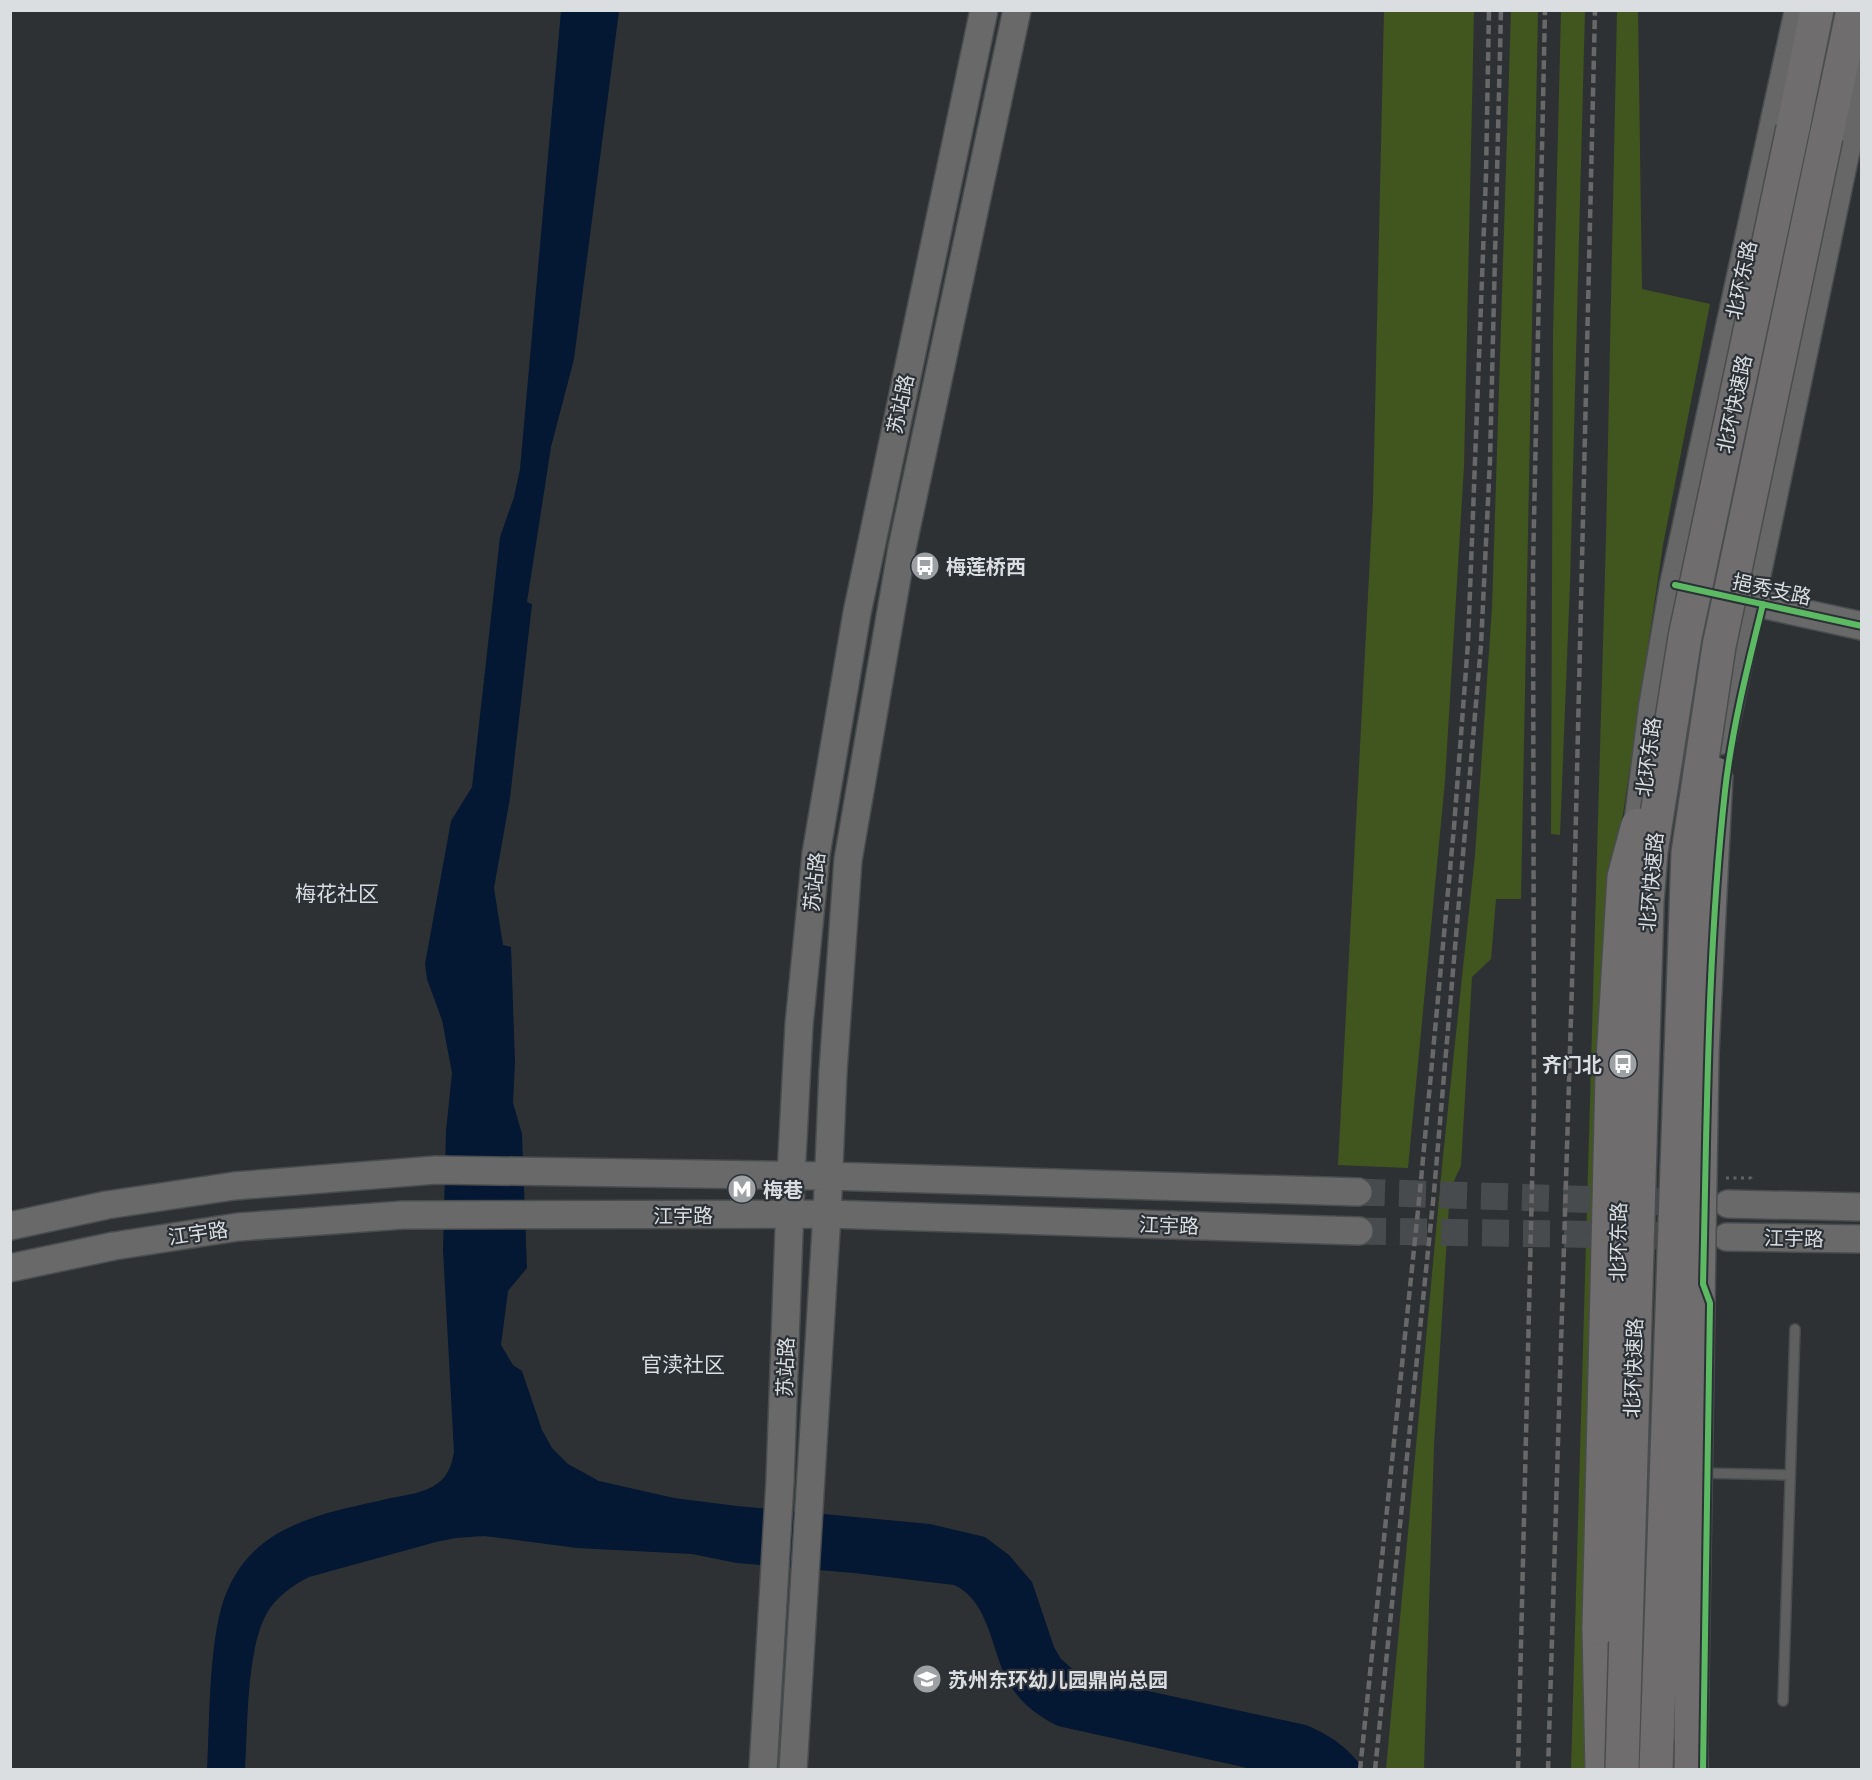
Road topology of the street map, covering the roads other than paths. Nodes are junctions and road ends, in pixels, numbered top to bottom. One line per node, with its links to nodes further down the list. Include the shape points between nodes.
1 (984, 10): 11 (main road, 苏站路, via 836,724 799,1025)
2 (1017, 10): 12 (main road, 苏站路, via 902,548 858,794 848,860)
3 (1812, 14): 6 (main road, 北环东路); 9 (highway, 北环快速路, bridge)
4 (1852, 15): 10 (highway, 北环快速路, bridge)
5 (1862, 67): 7 (main road)
6 (1675, 585): 7 (main road, 挹秀支路); 30 (main road, 北环东路, via 1654,707 1630,901)
7 (1748, 600): 8 (main road, 挹秀支路); 24 (main road, via 1713,786 1703,906 1693,1074)
8 (1862, 626)
9 (1685, 637): 30 (highway, bridge, via 1624,877 1612,1088 1599,1629); 31 (highway, 北环快速路, bridge, via 1651,852 1647,902)
10 (1719, 646): 27 (highway, bridge, via 1715,826 1702,1053); 32 (highway, 北环快速路, bridge, via 1694,803 1684,907)
11 (791, 1176): 12 (main road, 江宇路); 16 (main road, 苏站路); 18 (main road, 江宇路, via 436,1170 234,1186 107,1205)
12 (827, 1176): 13 (main road, 江宇路); 17 (main road, 苏站路)
13 (1358, 1192)
14 (1728, 1204): 15 (main road, 江宇路)
15 (1862, 1207)
16 (791, 1214): 17 (main road, 江宇路); 22 (main road, 江宇路, via 392,1215 238,1227 114,1246); 28 (main road, 苏站路)
17 (827, 1214): 19 (main road, 江宇路); 29 (main road, 苏站路)
18 (10, 1226)
19 (1359, 1231)
20 (1727, 1237): 21 (main road, 江宇路)
21 (1862, 1239)
22 (10, 1268)
23 (1795, 1329): 25 (lane)
24 (1686, 1473): 25 (lane); 33 (main road)
25 (1790, 1475): 26 (lane)
26 (1783, 1701)
27 (1691, 1754)
28 (763, 1770)
29 (793, 1770)
30 (1603, 1770)
31 (1622, 1770)
32 (1656, 1770)
33 (1679, 1770)

